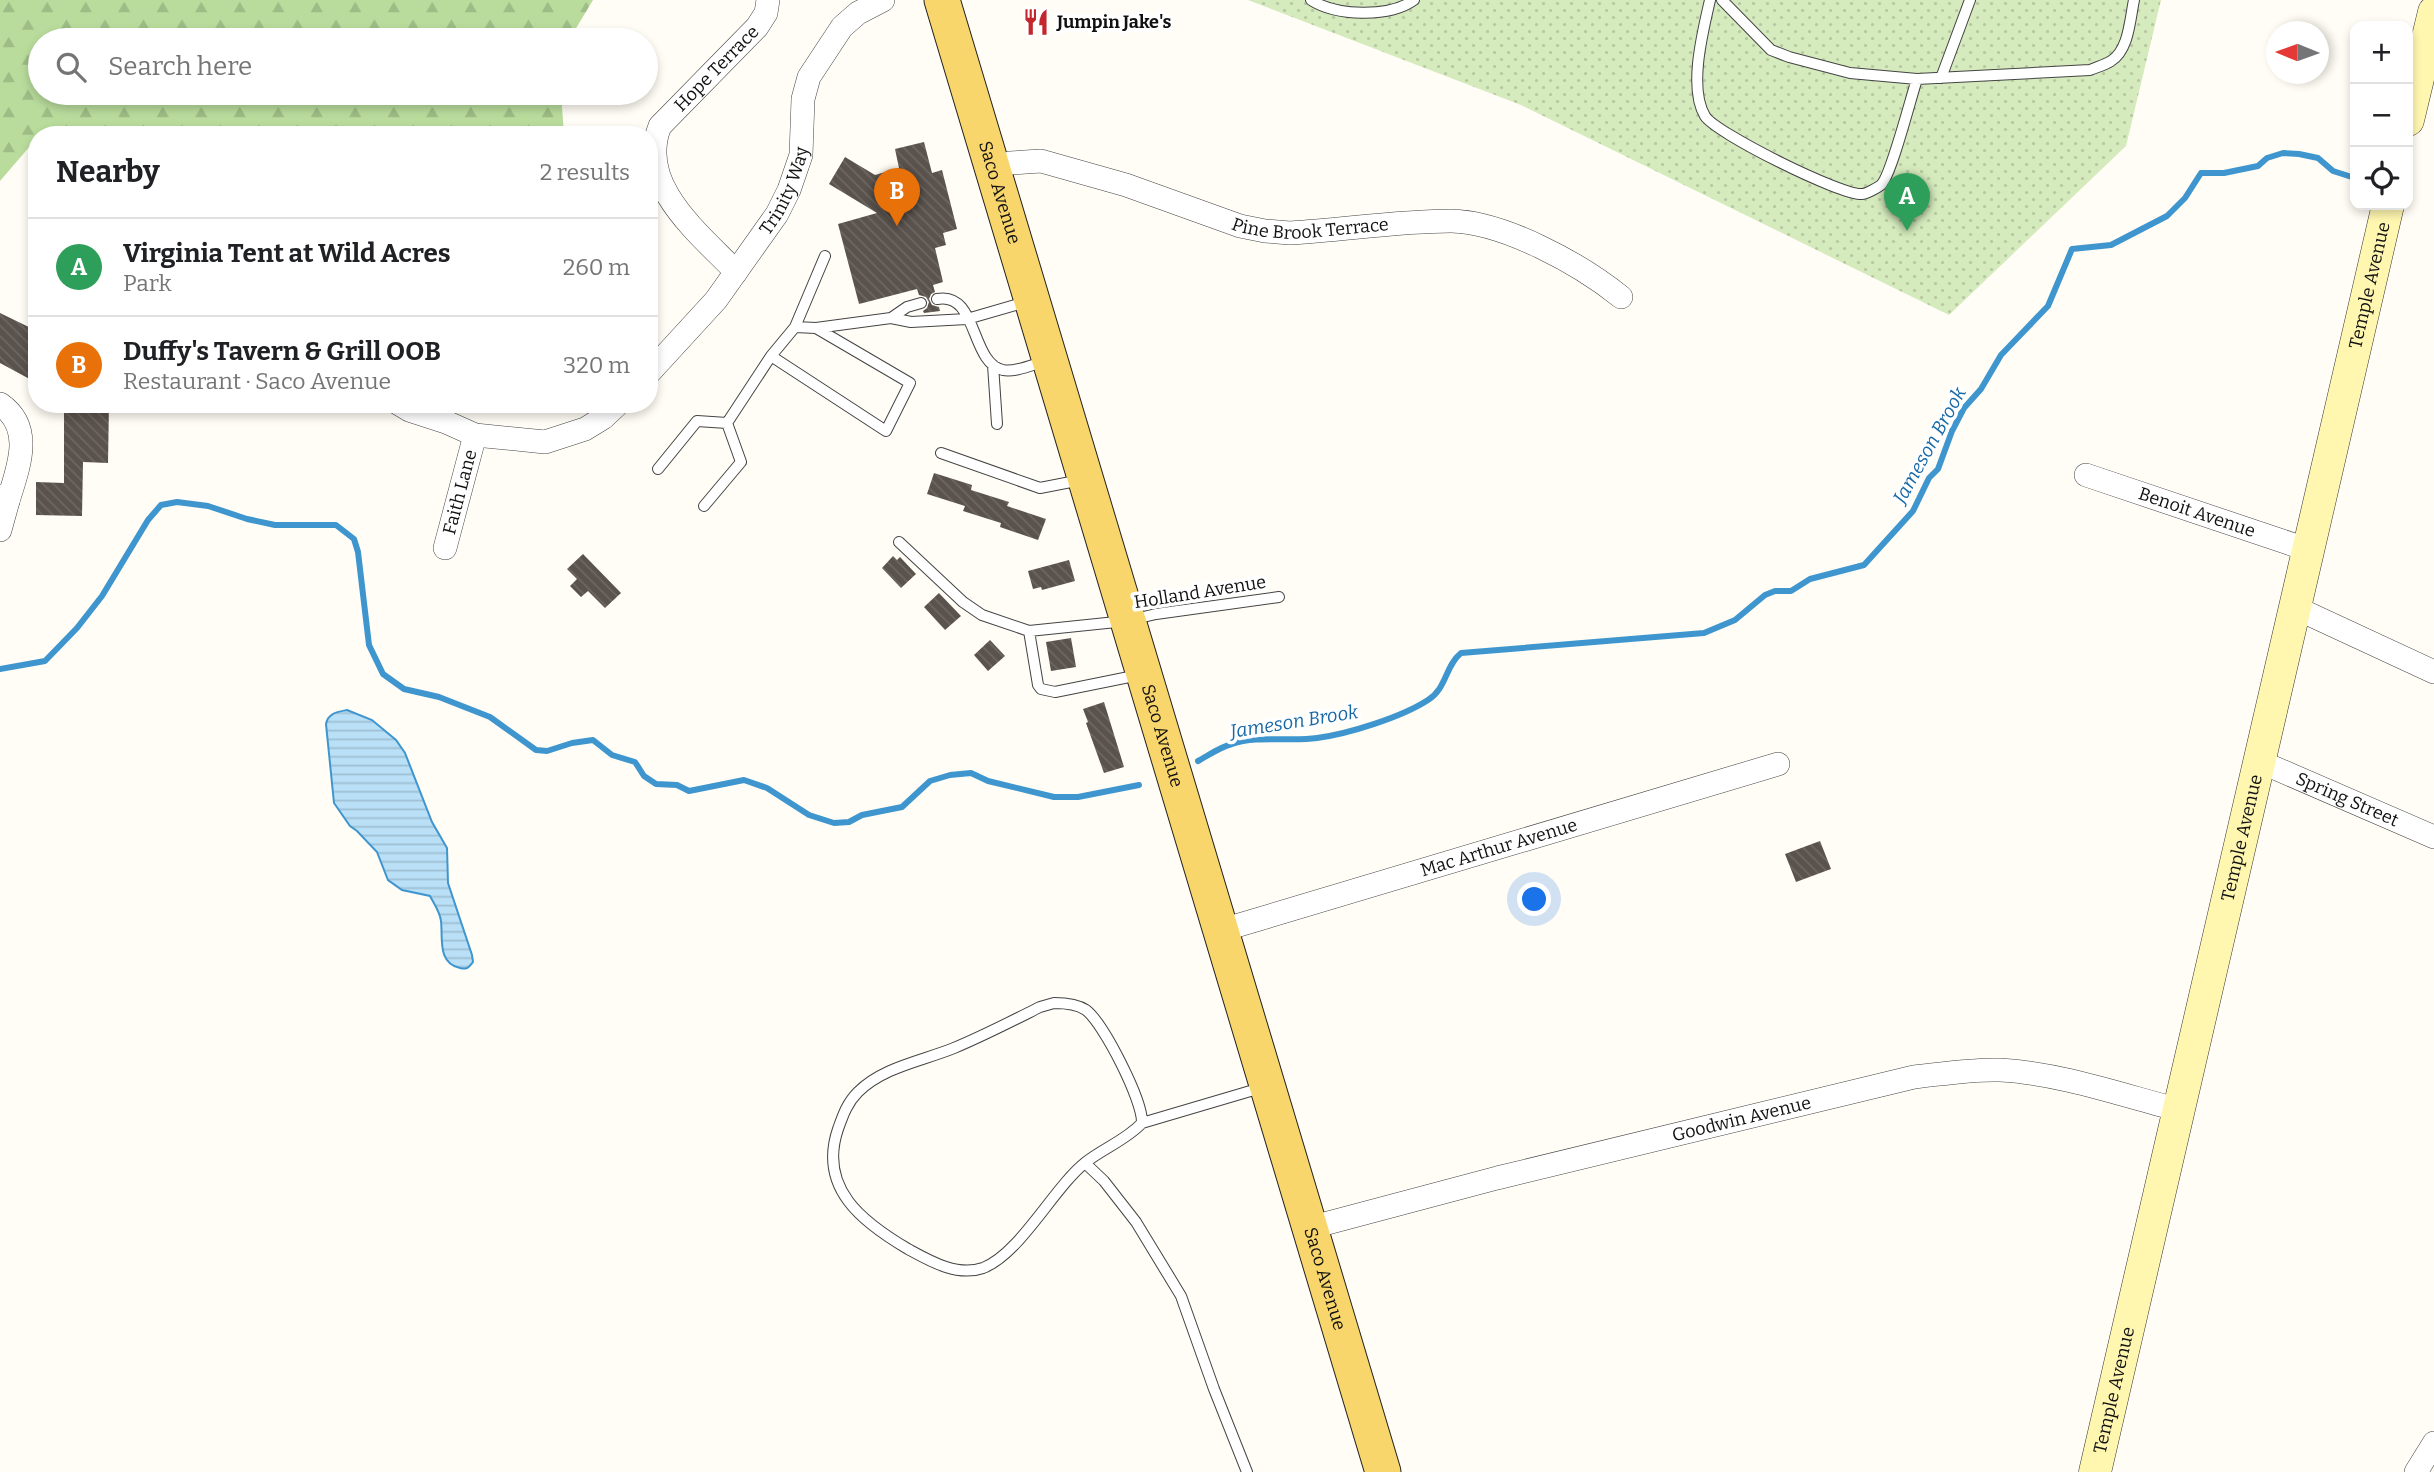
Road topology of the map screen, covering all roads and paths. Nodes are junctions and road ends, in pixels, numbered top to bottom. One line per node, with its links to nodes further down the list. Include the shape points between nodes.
1 (768, 0): 14 (street, Hope Terrace, via 757,27)
2 (883, 0): 19 (street, Trinity Way, via 842,27 809,77 797,169 777,214)
3 (942, 0): 15 (main road, Saco Avenue)
4 (1311, 0): 5 (lane, via 1360,14 1403,8)
5 (1414, 0)
6 (1710, 0): 12 (lane, via 1698,73 1699,101 1706,117 1740,141 1834,188 1862,194 1882,184)
7 (1722, 0): 12 (lane, via 1771,50 1789,58 1850,73)
8 (1970, 0): 11 (lane)
9 (2134, 0): 11 (lane, via 2119,55 2090,70)
10 (2434, 12): 13 (street)
11 (1941, 78): 12 (lane)
12 (1917, 79)
13 (2413, 99)
14 (658, 130)
15 (991, 168): 20 (street, Pine Brook Terrace, via 1041,161 1265,231 1452,221 1484,226 1562,258); 22 (main road, Saco Avenue)
16 (658, 173): 19 (street, Hope Terrace, via 680,213)
17 (2387, 210): 47 (street, Temple Avenue)
18 (825, 256): 26 (lane)
19 (736, 272): 30 (street, Trinity Way)
20 (1621, 297)
21 (937, 299): 25 (lane, via 956,301)
22 (1032, 300): 25 (lane); 29 (main road, Saco Avenue)
23 (921, 303): 24 (lane)
24 (891, 318): 25 (lane); 27 (lane)
25 (967, 319): 31 (lane)
26 (795, 327): 27 (lane); 28 (lane)
27 (816, 328): 28 (lane, via 910,383 886,431)
28 (771, 356): 35 (lane)
29 (1048, 360): 31 (lane, via 1004,371); 41 (main road, Saco Avenue)
30 (658, 364)
31 (993, 365): 36 (lane)
32 (0, 404): 42 (street, via 16,419 20,436)
33 (418, 413): 37 (street)
34 (608, 413): 37 (street, via 585,429 545,442)
35 (727, 423): 39 (lane, via 697,421); 43 (lane, via 741,463)
36 (997, 424)
37 (475, 435): 46 (street, Faith Lane)
38 (941, 453): 41 (lane, via 1040,488)
39 (658, 468)
40 (2086, 475): 47 (street, Benoit Avenue)
41 (1084, 480): 50 (main road, Saco Avenue)
42 (4, 499): 44 (street)
43 (704, 506)
44 (0, 530)
45 (899, 541): 51 (lane, via 962,603)
46 (445, 548)
47 (2309, 550): 49 (street, Temple Avenue)
48 (1279, 597): 50 (lane, Holland Avenue)
49 (2296, 608): 52 (street); 54 (street, Temple Avenue)
50 (1126, 621): 51 (lane, Holland Avenue); 53 (main road, Saco Avenue)
51 (1029, 631): 53 (lane, via 1038,685 1048,692)
52 (2434, 672)
53 (1142, 674): 57 (main road, Saco Avenue)
54 (2261, 762): 56 (street, Spring Street); 59 (street, Temple Avenue)
55 (1778, 764): 57 (street, Mac Arthur Avenue)
56 (2434, 837)
57 (1219, 931): 58 (main road, Saco Avenue)
58 (1266, 1086): 60 (lane); 62 (main road, Saco Avenue)
59 (2179, 1110): 62 (street, Goodwin Avenue, via 2017,1072 1972,1070 1914,1077); 66 (street, Temple Avenue)
60 (1142, 1123): 61 (lane); 61 (lane, via 1101,1025 1084,1009 1054,1003 876,1079 844,1110 832,1158 844,1194 877,1231 935,1264 965,1271 984,1268 1010,1249)
61 (1085, 1163): 64 (lane, via 1136,1222 1181,1296)
62 (1309, 1228): 65 (main road, Saco Avenue)
63 (2434, 1443): 67 (street)
64 (1247, 1472)
65 (1382, 1472)
66 (2095, 1472)
67 (2416, 1472)

